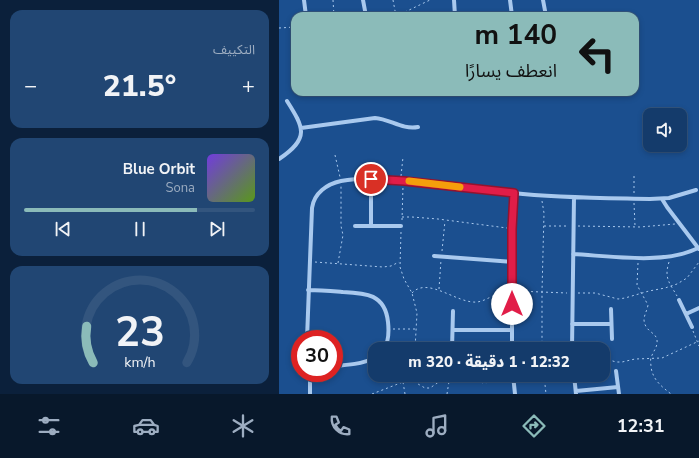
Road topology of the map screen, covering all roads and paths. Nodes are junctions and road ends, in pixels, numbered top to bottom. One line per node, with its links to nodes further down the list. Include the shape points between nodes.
1 (304, 0): 9 (street)
2 (333, 0): 10 (path)
3 (363, 0): 11 (street)
4 (393, 0): 13 (path)
5 (430, 0): 13 (path, via 405,12)
6 (454, 0): 14 (street)
7 (510, 0): 15 (street)
8 (543, 0): 16 (street)
9 (306, 12)
10 (334, 12)
11 (365, 12)
12 (384, 12): 13 (path)
13 (395, 12)
14 (455, 12)
15 (512, 12)
16 (545, 12)
17 (291, 27): 18 (path)
18 (279, 28)
19 (287, 101): 21 (street)
20 (417, 127): 21 (street, via 407,128 383,118 375,118)
21 (301, 128): 24 (street, via 298,142)
22 (335, 154): 26 (path)
23 (403, 157): 27 (path)
24 (279, 159)
25 (371, 179): 26 (street); 27 (street); 36 (street)
26 (341, 181): 46 (street, via 320,191 313,201); 50 (path, via 343,235)
27 (402, 181): 29 (street); 33 (path)
28 (696, 190): 32 (street)
29 (514, 193): 30 (street); 40 (street)
30 (540, 195): 31 (street); 38 (path, via 544,208)
31 (574, 197): 32 (street); 39 (street)
32 (662, 198): 34 (street)
33 (402, 217): 37 (path); 40 (path)
34 (679, 224): 39 (path, via 640,227); 41 (street)
35 (355, 226): 36 (street)
36 (371, 226): 37 (street)
37 (401, 226): 47 (path)
38 (544, 226): 39 (path); 54 (path)
39 (574, 226): 42 (street)
40 (512, 229): 48 (street)
41 (698, 249): 44 (street)
42 (573, 254): 45 (street); 56 (street)
43 (434, 256): 48 (street)
44 (671, 257): 45 (street); 51 (path, via 666,275)
45 (639, 258): 57 (path, via 637,282)
46 (310, 262): 50 (path); 52 (street)
47 (399, 262): 50 (path, via 383,267); 55 (path, via 401,273)
48 (512, 262): 53 (street)
49 (699, 262): 51 (path, via 687,278)
50 (338, 263)
51 (671, 287): 57 (path); 58 (path)
52 (308, 290): 66 (street); 67 (street, via 369,294 382,304 386,311)
53 (512, 291): 54 (path); 55 (path, via 478,302 424,286); 70 (street)
54 (542, 292): 56 (path); 76 (path)
55 (412, 293): 68 (path, via 417,313)
56 (573, 293): 57 (path, via 595,293 618,299); 63 (street)
57 (641, 293): 80 (path, via 648,305 644,317 645,326 657,340)
58 (679, 300): 62 (street)
59 (699, 308): 62 (street)
60 (611, 309): 64 (street)
61 (453, 311): 69 (street)
62 (686, 314): 65 (street)
63 (572, 324): 64 (street); 77 (street)
64 (611, 324): 71 (street)
65 (692, 327): 78 (path)
66 (307, 330)
67 (388, 330): 68 (path); 72 (street)
68 (417, 330): 73 (path)
69 (453, 330): 70 (street); 74 (street)
70 (512, 330): 75 (street)
71 (612, 339)
72 (386, 342)
73 (416, 342)
74 (452, 342)
75 (512, 342)
76 (542, 342)
77 (572, 342)
78 (698, 342): 79 (path); 80 (path, via 666,356)
79 (699, 346)
80 (650, 358): 81 (path, via 616,362); 104 (path, via 655,379)
81 (610, 360)
82 (368, 361): 83 (street)
83 (343, 365)
84 (616, 371): 95 (street)
85 (310, 382): 97 (street)
86 (403, 382): 98 (path); 99 (path)
87 (417, 382): 88 (path, via 429,388)
88 (438, 382)
89 (448, 382): 100 (path)
90 (478, 382): 91 (path)
91 (491, 382)
92 (514, 382): 101 (street)
93 (545, 382): 102 (path)
94 (575, 382): 96 (street)
95 (618, 387): 96 (street); 103 (street)
96 (576, 393)
97 (310, 394)
98 (372, 394)
99 (405, 394)
100 (447, 394)
101 (515, 394)
102 (547, 394)
103 (619, 394)
104 (671, 394)

